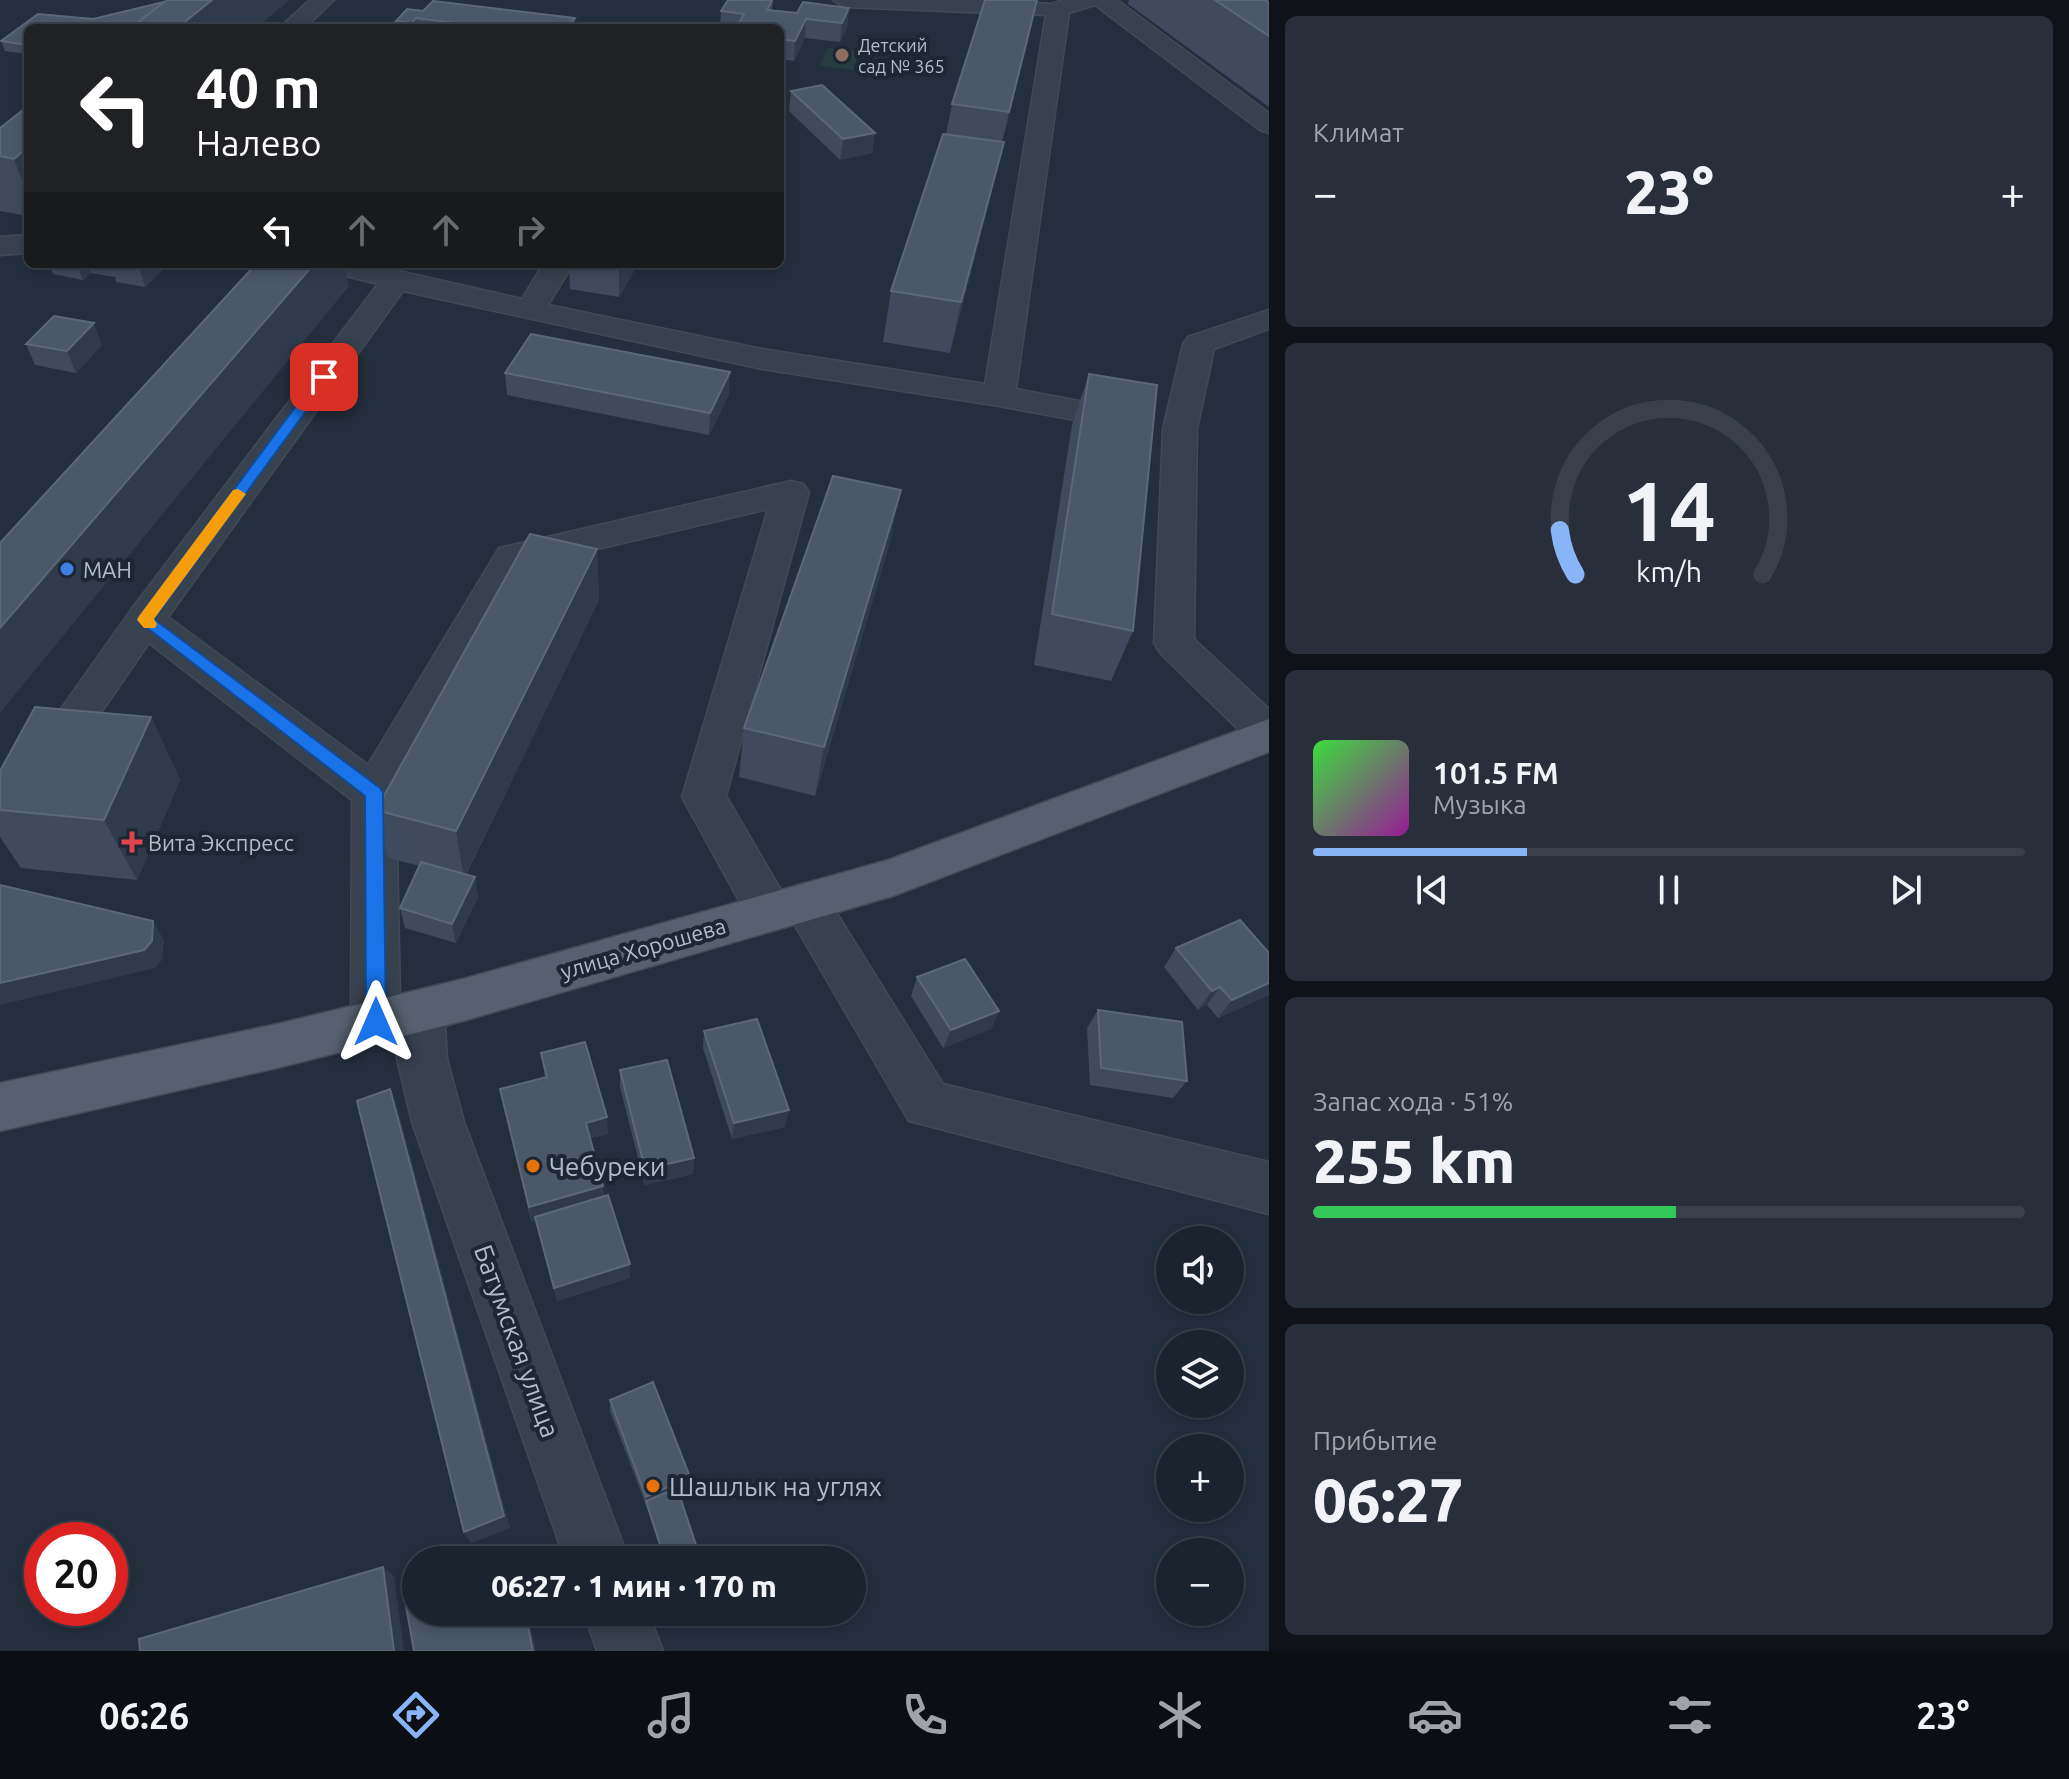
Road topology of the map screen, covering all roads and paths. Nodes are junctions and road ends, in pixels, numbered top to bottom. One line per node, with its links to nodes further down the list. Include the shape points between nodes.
1 (323, 0): 6 (street)
2 (844, 0): 5 (street)
3 (1087, 0): 5 (street)
4 (1103, 0): 7 (street)
5 (1058, 9): 17 (street)
6 (296, 24)
7 (1269, 125)
8 (24, 244): 9 (street)
9 (0, 246)
10 (348, 268): 13 (street)
11 (457, 268): 14 (street)
12 (556, 268): 15 (street)
13 (396, 280): 14 (street); 19 (street)
14 (441, 291): 15 (street)
15 (530, 310): 17 (street, via 762,359)
16 (1269, 319): 18 (street, via 1199,344)
17 (999, 396): 18 (street)
18 (1180, 429): 20 (street, via 1174,643)
19 (145, 620): 21 (street); 22 (street)
20 (1269, 734): 23 (main road, улица Хорошева, via 893,877)
21 (57, 744)
22 (374, 793): 23 (street, via 512,557 791,492 704,797); 25 (street)
23 (787, 907): 24 (main road, улица Хорошева); 27 (street, via 927,1104)
24 (463, 1000): 25 (main road, улица Хорошева); 28 (street, Батумская улица, via 420,1011 422,1059 438,1122)
25 (376, 1022): 26 (main road, улица Хорошева)
26 (0, 1107)
27 (1269, 1188)
28 (592, 1546)
29 (621, 1626): 30 (street)
30 (630, 1651)

